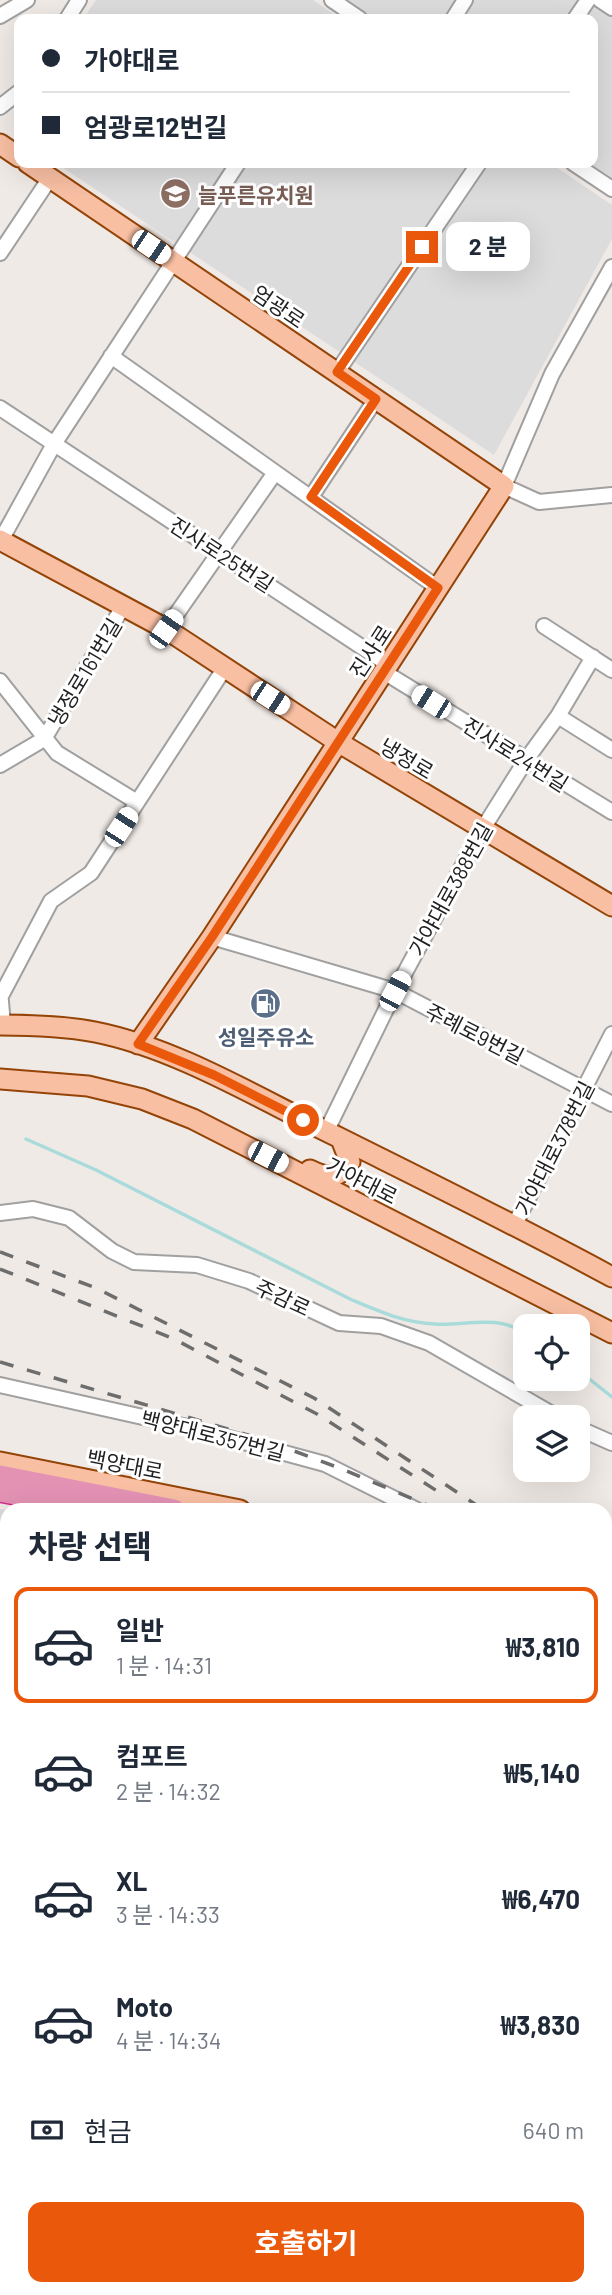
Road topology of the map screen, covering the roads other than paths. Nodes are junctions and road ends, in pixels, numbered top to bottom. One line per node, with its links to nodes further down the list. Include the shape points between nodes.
1 (27, 0): 4 (street)
2 (600, 0): 3 (street)
3 (612, 8)
4 (0, 16)
5 (14, 96): 6 (street)
6 (0, 107)
7 (35, 168): 11 (main road, 엄광로)
8 (235, 168): 14 (street)
9 (476, 168): 18 (street)
10 (580, 168): 12 (street)
11 (50, 178): 13 (street); 14 (main road, 엄광로)
12 (612, 189)
13 (0, 253)
14 (172, 261): 17 (street); 18 (main road, 엄광로)
15 (612, 267): 16 (street, 진사로)
16 (606, 289): 23 (street, 진사로, via 552,374)
17 (111, 356): 21 (street); 22 (street)
18 (337, 372): 19 (main road, 엄광로)
19 (376, 399): 23 (main road, 엄광로); 25 (street)
20 (1, 409): 21 (street, 진사로25번길)
21 (54, 444): 26 (street); 27 (street, 진사로25번길)
22 (274, 474): 25 (street); 27 (street)
23 (504, 486): 24 (street, via 539,502); 28 (main road, 진사로)
24 (612, 495)
25 (311, 497): 28 (street)
26 (0, 540): 29 (main road, 냉정로)
27 (220, 552): 31 (street); 34 (street, 진사로25번길)
28 (438, 588): 34 (main road, 진사로)
29 (124, 605): 31 (main road, 냉정로); 38 (street, 냉정로161번길)
30 (544, 626): 32 (street)
31 (166, 629): 33 (main road, 냉정로)
32 (593, 657): 35 (street); 37 (street, 가야대로388번길)
33 (224, 668): 39 (main road, 냉정로); 43 (street)
34 (386, 669): 39 (main road, 진사로); 41 (street, 진사로24번길)
35 (612, 670)
36 (0, 681): 38 (street, 냉정로161번길)
37 (558, 716): 40 (street); 41 (street, 가야대로388번길)
38 (44, 738): 42 (street, 냉정로161번길); 43 (street, via 57,753)
39 (338, 742): 45 (main road, 냉정로); 47 (main road, 진사로)
40 (612, 750)
41 (526, 760): 44 (street, 진사로24번길); 45 (street, 가야대로388번길)
42 (0, 765)
43 (137, 802): 49 (street, via 91,873 51,901)
44 (612, 813)
45 (482, 830): 46 (main road, 냉정로); 48 (street, 가야대로388번길)
46 (612, 906)
47 (212, 937): 48 (street, 주례로9번길); 52 (main road, 진사로)
48 (395, 991): 54 (street, 주례로9번길); 56 (street, 가야대로388번길)
49 (1, 992): 50 (street)
50 (1, 1025): 52 (main road, 가야대로, via 95,1032)
51 (612, 1034): 54 (street, 가야대로378번길)
52 (138, 1044): 56 (main road, 가야대로, via 214,1075)
53 (0, 1079): 57 (main road, 가야대로, via 88,1086 142,1099)
54 (583, 1089): 55 (street, 주례로9번길); 59 (street, 가야대로378번길)
55 (612, 1104)
56 (334, 1135): 57 (main road, via 350,1162 335,1176 317,1173 265,1148); 59 (main road, 가야대로)
57 (244, 1145): 61 (main road, 가야대로)
58 (0, 1213): 63 (street, 주감로, via 33,1209 69,1218 134,1262 197,1265 249,1281 339,1323 381,1326 429,1343)
59 (515, 1224): 60 (main road, 가야대로)
60 (612, 1277)
61 (612, 1333)
62 (0, 1385): 72 (street, 백양대로357번길, via 192,1428 325,1464)
63 (536, 1405)
64 (590, 1433): 65 (street)
65 (612, 1443)
66 (0, 1462): 71 (main road, 백양대로)
67 (0, 1476): 70 (highway)
68 (0, 1491): 69 (highway)
69 (63, 1503)
70 (159, 1503)
71 (167, 1503)
72 (403, 1503)

